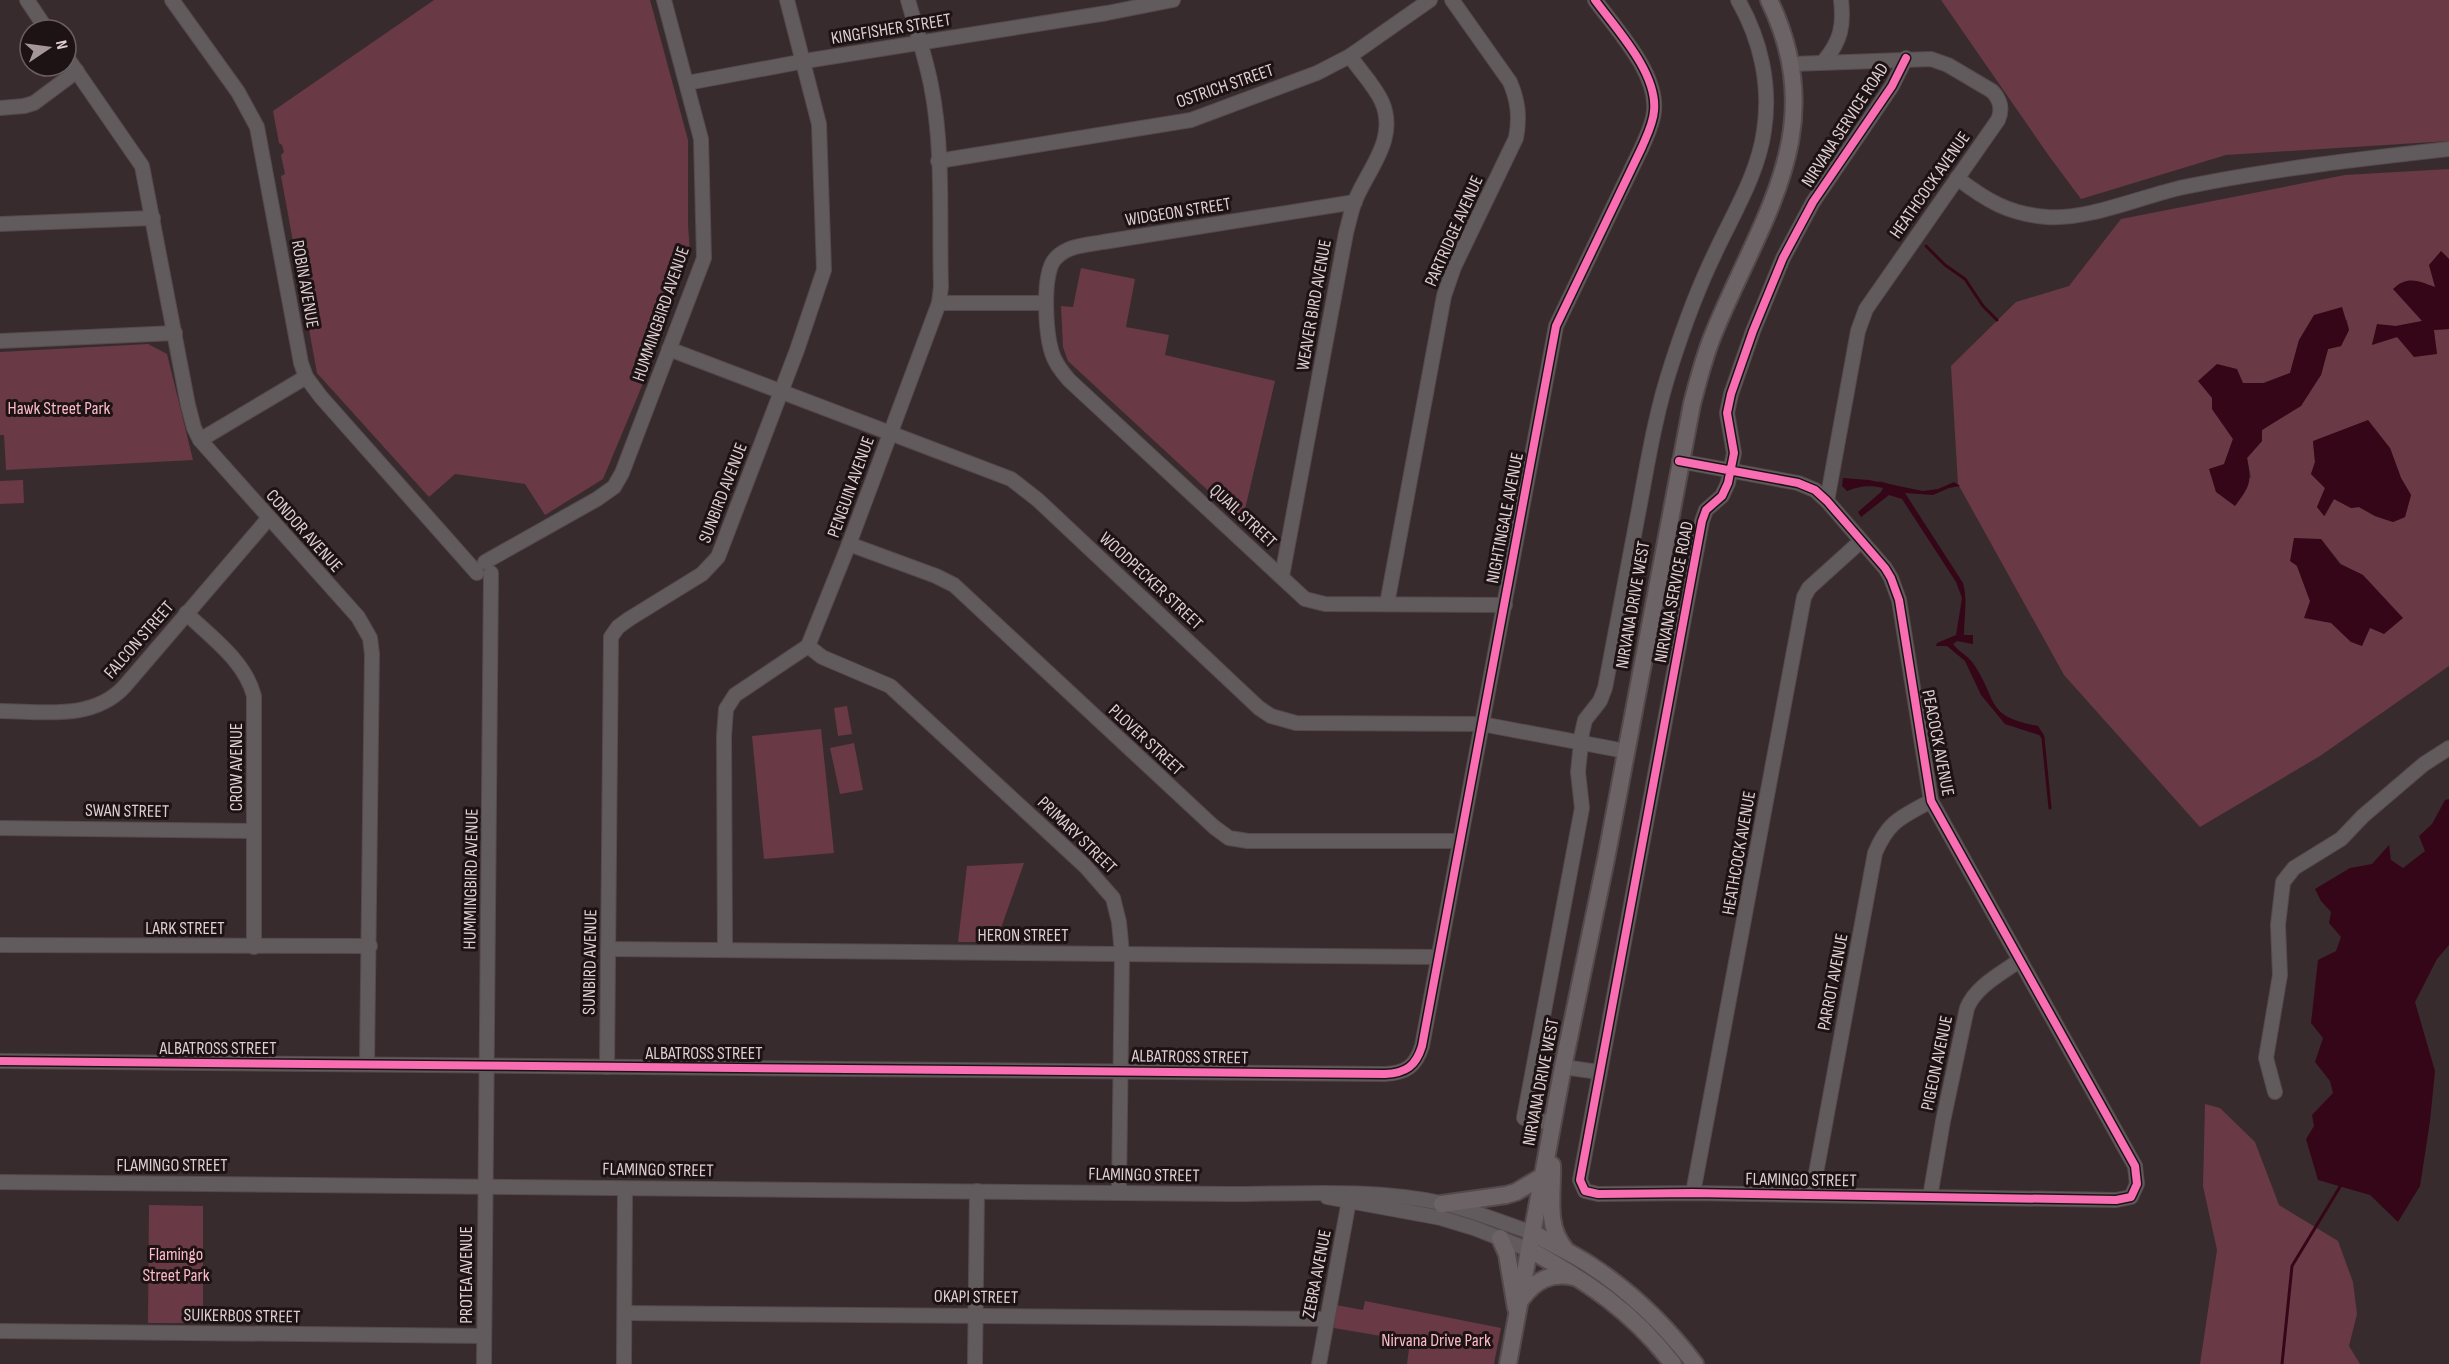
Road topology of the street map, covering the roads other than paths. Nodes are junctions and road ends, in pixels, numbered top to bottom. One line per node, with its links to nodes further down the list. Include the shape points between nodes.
1 (27, 0): 13 (street)
2 (172, 0): 35 (street, ROBIN AVENUE, via 257,127)
3 (664, 0): 22 (street, HUMMINGBIRD AVENUE)
4 (787, 0): 17 (street, SUNBIRD AVENUE)
5 (908, 0): 14 (street, PENGUIN AVENUE)
6 (1173, 0): 14 (street, KINGFISHER STREET)
7 (1430, 0): 15 (street, OSTRICH STREET)
8 (1452, 0): 47 (street, PARTRIDGE AVENUE, via 1510,82 1519,122 1516,138 1444,296)
9 (1595, 0): 48 (street, NIGHTINGALE AVENUE, via 1645,69 1654,110 1646,137 1556,326)
10 (1738, 0): 53 (street, via 1753,29 1765,80 1767,110 1761,149 1713,256 1669,373 1650,450 1605,688 1585,720)
11 (1769, 0): 19 (main road, NIRVANA DRIVE WEST)
12 (1841, 0): 18 (street, via 1841,33)
13 (39, 18)
14 (920, 42): 17 (street, KINGFISHER STREET); 25 (street, PENGUIN AVENUE, via 931,85)
15 (1350, 56): 25 (street, OSTRICH STREET, via 1317,73 1191,120); 27 (street, WEAVER BIRD AVENUE, via 1381,99 1387,123 1382,148)
16 (1906, 58): 18 (street, HEATHCOCK AVENUE); 26 (street, HEATHCOCK AVENUE, via 1931,58 1948,65 1992,91 2000,103 2001,115); 40 (street, NIRVANA SERVICE ROAD, via 1892,86 1818,193 1783,258 1731,394 1727,413 1733,443)
17 (804, 61): 22 (street, KINGFISHER STREET); 36 (street, SUNBIRD AVENUE, via 821,137 824,270)
18 (1824, 61): 19 (street, HEATHCOCK AVENUE)
19 (1792, 63): 39 (main road, NIRVANA DRIVE WEST, via 1796,106 1788,160 1704,360)
20 (78, 72): 28 (street, CONDOR AVENUE, via 142,166)
21 (68, 78): 23 (street, via 34,104)
22 (687, 83): 34 (street, HUMMINGBIRD AVENUE, via 701,139 705,251)
23 (0, 108)
24 (2449, 149): 26 (street, via 2291,167 2182,188 2073,217 2023,214 1986,200)
25 (938, 161): 30 (street, PENGUIN AVENUE)
26 (1957, 178): 41 (street, HEATHCOCK AVENUE, via 1862,319)
27 (1355, 202): 31 (street, WIDGEON STREET, via 1075,247 1052,262); 46 (street, WEAVER BIRD AVENUE, via 1346,232)
28 (153, 218): 29 (street); 32 (street, CONDOR AVENUE)
29 (0, 224)
30 (939, 303): 31 (street); 37 (street, PENGUIN AVENUE)
31 (1046, 303): 46 (street, QUAIL STREET, via 1051,351 1062,372)
32 (175, 333): 33 (street); 38 (street, CONDOR AVENUE, via 188,405)
33 (0, 341)
34 (669, 349): 36 (street, WOODPECKER STREET); 45 (street, HUMMINGBIRD AVENUE, via 614,487 506,551)
35 (306, 377): 38 (street); 45 (street, ROBIN AVENUE, via 454,545)
36 (781, 391): 37 (street, WOODPECKER STREET); 63 (street, SUNBIRD AVENUE, via 718,557 702,574 629,619 611,637)
37 (890, 432): 44 (street, PENGUIN AVENUE); 52 (street, WOODPECKER STREET, via 1020,484 1271,716 1296,723)
38 (201, 440): 42 (street, CONDOR AVENUE)
39 (1679, 461): 40 (street, PEACOCK AVENUE); 55 (main road, NIRVANA DRIVE WEST)
40 (1731, 470): 41 (street, PEACOCK AVENUE, via 1798,483 1815,490); 75 (street, NIRVANA SERVICE ROAD, via 1725,491 1702,521)
41 (1827, 501): 43 (street, PEACOCK AVENUE)
42 (268, 519): 49 (street, FALCON STREET); 61 (street, CONDOR AVENUE, via 358,617 370,638)
43 (1861, 541): 56 (street, PEACOCK AVENUE, via 1891,578 1899,600); 85 (street, HEATHCOCK AVENUE, via 1804,597)
44 (849, 544): 50 (street, PENGUIN AVENUE); 59 (street, PLOVER STREET, via 954,585 1229,838)
45 (485, 570): 70 (street, HUMMINGBIRD AVENUE, via 490,609)
46 (1282, 576): 47 (street, QUAIL STREET, via 1311,602)
47 (1387, 604): 48 (street, QUAIL STREET)
48 (1504, 605): 52 (street, NIGHTINGALE AVENUE)
49 (186, 613): 51 (street, FALCON STREET, via 124,687 102,705 79,711); 58 (street, CROW AVENUE, via 235,660 252,688)
50 (808, 646): 64 (street, via 743,688 726,709); 65 (street, PRIMARY STREET, via 822,657 890,686 1084,866 1109,891 1116,905)
51 (0, 711)
52 (1482, 724): 53 (street, WOODPECKER STREET); 59 (street, NIGHTINGALE AVENUE)
53 (1580, 743): 55 (street, WOODPECKER STREET); 77 (street, via 1582,808 1524,1118)
54 (2449, 748): 76 (street, via 2424,764 2341,839 2294,868 2283,882 2278,925 2280,975 2266,1058)
55 (1625, 751): 72 (main road, NIRVANA DRIVE WEST)
56 (1931, 801): 67 (street, PEACOCK AVENUE); 86 (street, PARROT AVENUE, via 1896,820 1875,853)
57 (0, 828): 58 (street, SWAN STREET)
58 (254, 831): 62 (street, CROW AVENUE)
59 (1460, 841): 66 (street, NIGHTINGALE AVENUE)
60 (0, 945): 62 (street, LARK STREET)
61 (370, 946): 62 (street, LARK STREET); 69 (street, CONDOR AVENUE)
62 (254, 947)
63 (608, 949): 64 (street, HERON STREET); 71 (street, SUNBIRD AVENUE)
64 (725, 950): 65 (street, HERON STREET)
65 (1122, 954): 66 (street, HERON STREET); 74 (street, PRIMARY STREET)
66 (1438, 957): 73 (street, NIGHTINGALE AVENUE, via 1422,1046)
67 (2019, 960): 83 (street, PEACOCK AVENUE, via 2135,1166); 88 (street, PIGEON AVENUE, via 1971,997)
68 (0, 1061): 69 (street, ALBATROSS STREET)
69 (367, 1064): 70 (street, ALBATROSS STREET)
70 (486, 1065): 71 (street, ALBATROSS STREET); 80 (street, HUMMINGBIRD AVENUE)
71 (607, 1067): 74 (street, ALBATROSS STREET)
72 (1563, 1067): 75 (street); 77 (main road, NIRVANA DRIVE WEST)
73 (1408, 1070): 74 (street, ALBATROSS STREET, via 1385,1074)
74 (1121, 1072): 84 (street, PRIMARY STREET)
75 (1599, 1072): 85 (street, FLAMINGO STREET, via 1580,1180 1585,1191)
76 (2275, 1092)
77 (1552, 1130): 78 (main road, NIRVANA DRIVE WEST); 92 (main road, via 1552,1228)
78 (1543, 1176): 89 (main road, via 1506,1195); 91 (main road, NIRVANA DRIVE WEST)
79 (0, 1182): 80 (street, FLAMINGO STREET)
80 (484, 1185): 81 (street, FLAMINGO STREET); 99 (street, PROTEA AVENUE)
81 (625, 1189): 82 (street, FLAMINGO STREET); 95 (street)
82 (977, 1191): 84 (street, FLAMINGO STREET); 96 (street)
83 (2135, 1191): 88 (street, FLAMINGO STREET, via 2131,1197 2116,1200)
84 (1119, 1193): 87 (street, FLAMINGO STREET)
85 (1693, 1193): 86 (street, FLAMINGO STREET)
86 (1812, 1195): 88 (street, FLAMINGO STREET)
87 (1350, 1197): 89 (street, FLAMINGO STREET); 90 (street, FLAMINGO STREET); 97 (street, ZEBRA AVENUE)
88 (1930, 1197)
89 (1442, 1203): 91 (street, FLAMINGO STREET)
90 (1500, 1238): 91 (street, FLAMINGO STREET); 94 (main road)
91 (1531, 1242): 92 (main road); 93 (main road); 94 (main road, NIRVANA DRIVE WEST)
92 (1567, 1252): 106 (main road, via 1636,1300)
93 (1581, 1278): 94 (main road, via 1545,1278 1534,1284); 105 (main road, via 1650,1335)
94 (1519, 1306): 104 (main road, NIRVANA DRIVE WEST)
95 (625, 1313): 96 (street, OKAPI STREET); 101 (street)
96 (975, 1315): 97 (street, OKAPI STREET); 102 (street)
97 (1326, 1318): 103 (street, ZEBRA AVENUE)
98 (0, 1331): 99 (street, SUIKERBOS STREET)
99 (484, 1336): 100 (street, PROTEA AVENUE)
100 (484, 1364)
101 (624, 1364)
102 (975, 1364)
103 (1319, 1364)
104 (1508, 1364)
105 (1673, 1364)
106 (1695, 1364)

